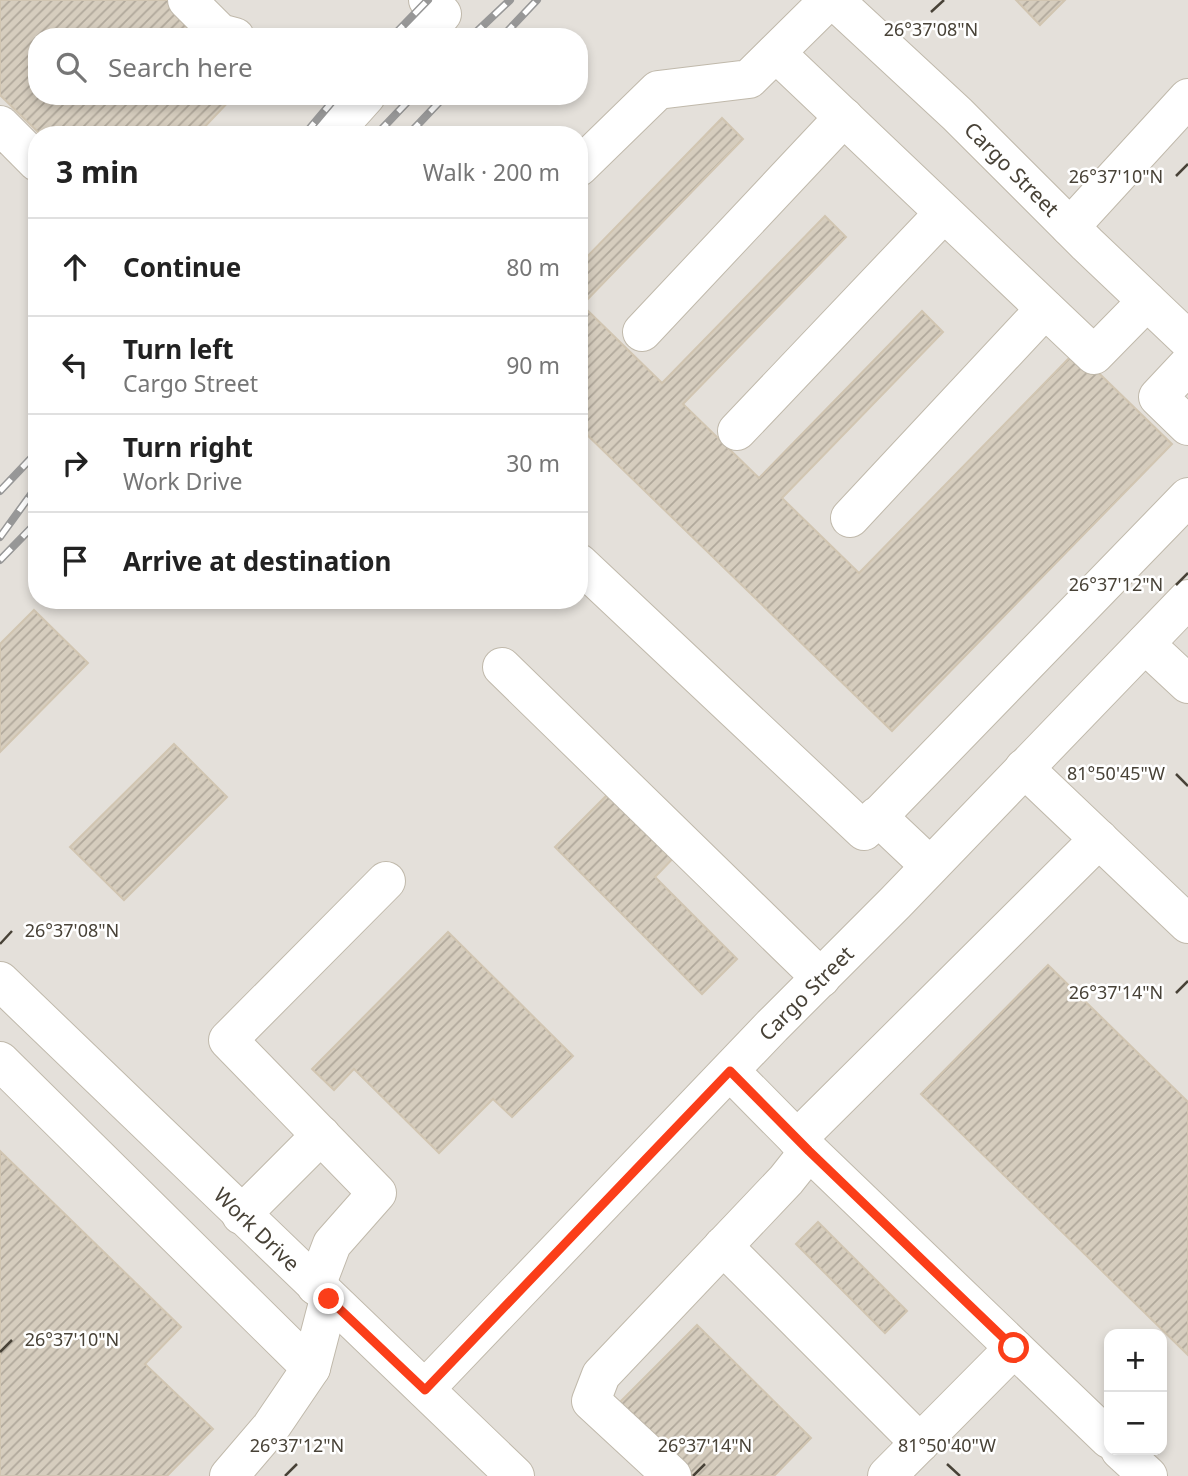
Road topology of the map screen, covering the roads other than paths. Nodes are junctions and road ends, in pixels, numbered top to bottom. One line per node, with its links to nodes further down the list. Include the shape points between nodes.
1 (187, 0): 4 (street)
2 (428, 0): 5 (street, via 442,14)
3 (831, 0): 6 (street); 13 (street, Cargo Street, via 957,114)
4 (215, 28)
5 (429, 28)
6 (776, 52): 8 (street); 11 (street, via 749,79 658,90)
7 (1188, 98): 13 (street)
8 (844, 117): 12 (street); 16 (street)
9 (0, 125): 10 (street)
10 (28, 153)
11 (588, 158)
12 (944, 213): 14 (street); 19 (street)
13 (1070, 227): 15 (street, Cargo Street)
14 (1045, 309): 15 (street, via 1094,355); 21 (street)
15 (1174, 318)
16 (642, 332)
17 (1188, 365): 18 (street, via 1158,397)
18 (1188, 426)
19 (737, 431)
20 (1188, 497): 28 (street)
21 (850, 518)
22 (588, 571): 28 (street, via 864,831)
23 (1188, 599): 24 (street, Cargo Street)
24 (1145, 644): 26 (street); 27 (street, Cargo Street)
25 (502, 667): 33 (street)
26 (1188, 684)
27 (1024, 768): 29 (street); 30 (street, Cargo Street)
28 (877, 816): 30 (street)
29 (1099, 839): 32 (street); 38 (street)
30 (930, 866): 33 (street, Cargo Street)
31 (386, 881): 37 (street, via 228,1040)
32 (1188, 924)
33 (821, 978): 36 (street, Cargo Street)
34 (0, 981): 39 (street, Work Drive)
35 (0, 1061): 43 (street)
36 (730, 1071): 38 (street); 44 (street, Cargo Street)
37 (321, 1135): 39 (street); 41 (street, via 377,1193 332,1244)
38 (803, 1145): 40 (street, via 786,1180); 42 (street)
39 (242, 1215): 41 (street, Work Drive)
40 (723, 1246): 46 (street); 50 (street, via 601,1375 591,1401)
41 (322, 1293): 43 (street); 44 (street, Work Drive)
42 (1014, 1348): 45 (street); 46 (street)
43 (311, 1368): 48 (street, via 271,1427)
44 (425, 1390): 49 (street, Work Drive)
45 (1104, 1434)
46 (920, 1443): 51 (street)
47 (1126, 1455): 52 (street)
48 (229, 1476)
49 (515, 1476)
50 (672, 1476)
51 (887, 1476)
52 (1148, 1476)

